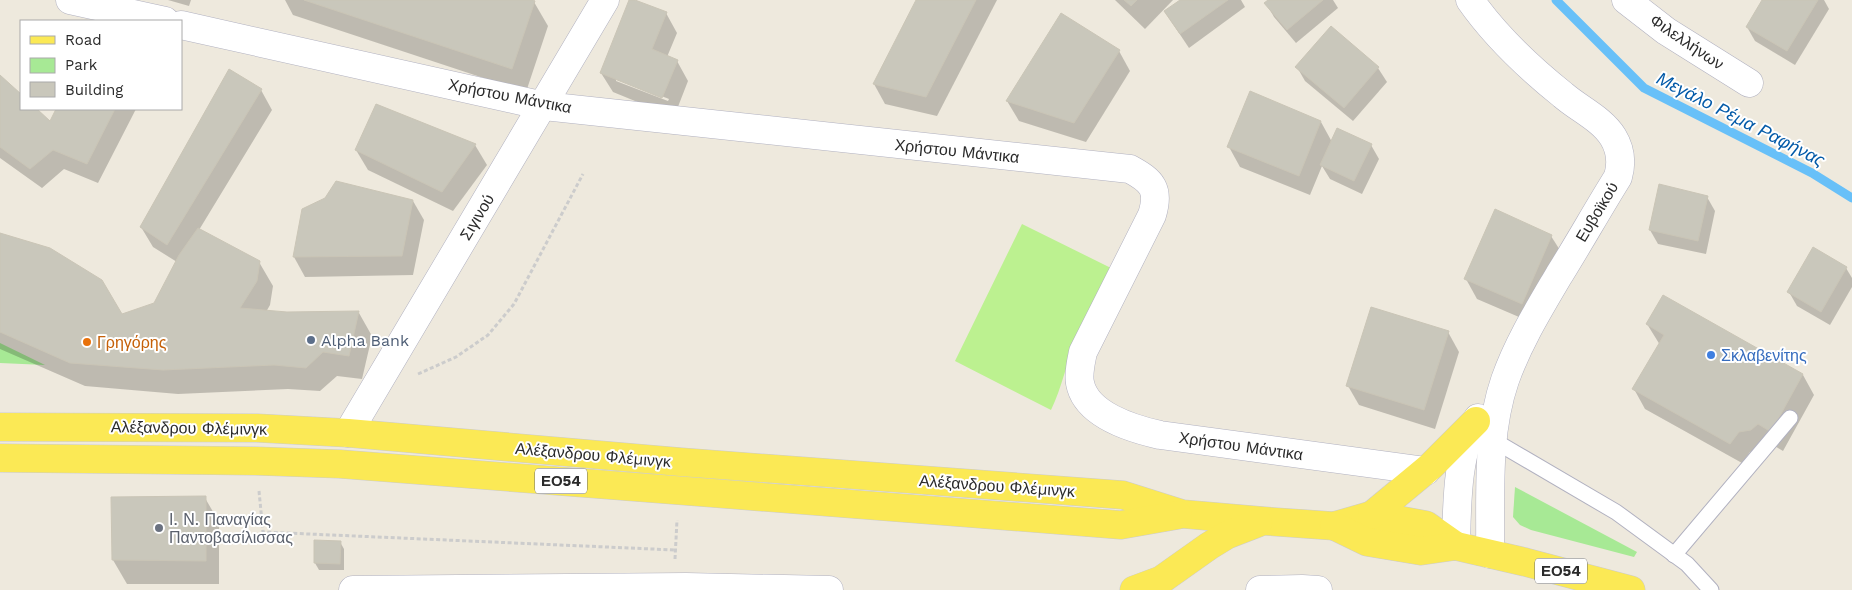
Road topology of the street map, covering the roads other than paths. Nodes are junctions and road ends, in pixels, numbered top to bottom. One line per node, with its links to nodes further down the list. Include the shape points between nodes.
1 (605, 0): 8 (street, Σιγινού)
2 (1470, 0): 11 (street, Ευβοϊκού, via 1484,21 1524,63 1605,126 1620,154 1621,167 1531,323)
3 (1626, 0): 7 (street, Φιλελλήνων, via 1666,31)
4 (76, 1): 5 (street)
5 (161, 20)
6 (182, 25): 8 (street, Χρήστου Μάντικα)
7 (1749, 83)
8 (544, 106): 12 (street, Σιγινού); 14 (street, Χρήστου Μάντικα, via 1130,169 1145,177 1154,188 1156,202 1083,352 1080,382 1084,395 1095,407 1135,430 1160,435)
9 (1790, 418): 21 (lane)
10 (0, 427): 12 (main road, Αλέξανδρου Φλέμινγκ / ΕΟ54, via 257,428)
11 (1484, 431): 14 (main road); 19 (street, Ευβοϊκού, via 1466,448 1460,476); 20 (street, Ευβοϊκού, via 1490,471); 21 (lane, via 1616,512)
12 (348, 433): 15 (main road, Αλέξανδρου Φλέμινγκ / ΕΟ54, via 1123,496)
13 (0, 458): 15 (main road, Αλέξανδρου Φλέμινγκ / ΕΟ54, via 340,464 1121,525)
14 (1426, 471): 16 (main road)
15 (1183, 514): 17 (main road, Αλέξανδρου Φλέμινγκ / ΕΟ54)
16 (1372, 515): 18 (main road, Αλέξανδρου Φλέμινγκ / ΕΟ54); 19 (main road, Αλέξανδρου Φλέμινγκ / ΕΟ54, via 1426,525)
17 (1264, 521): 18 (main road, Αλέξανδρου Φλέμινγκ / ΕΟ54); 25 (main road, via 1227,535 1161,580)
18 (1334, 526): 19 (main road, Αλέξανδρου Φλέμινγκ / ΕΟ54, via 1367,542 1421,551)
19 (1456, 546): 20 (main road, Αλέξανδρου Φλέμινγκ / ΕΟ54)
20 (1490, 554): 28 (main road, Αλέξανδρου Φλέμινγκ / ΕΟ54)
21 (1674, 554): 29 (lane)
22 (682, 588): 23 (street); 24 (street)
23 (353, 590)
24 (829, 590)
25 (1134, 590)
26 (1260, 590): 27 (street)
27 (1318, 590)
28 (1631, 590)
29 (1711, 590)

